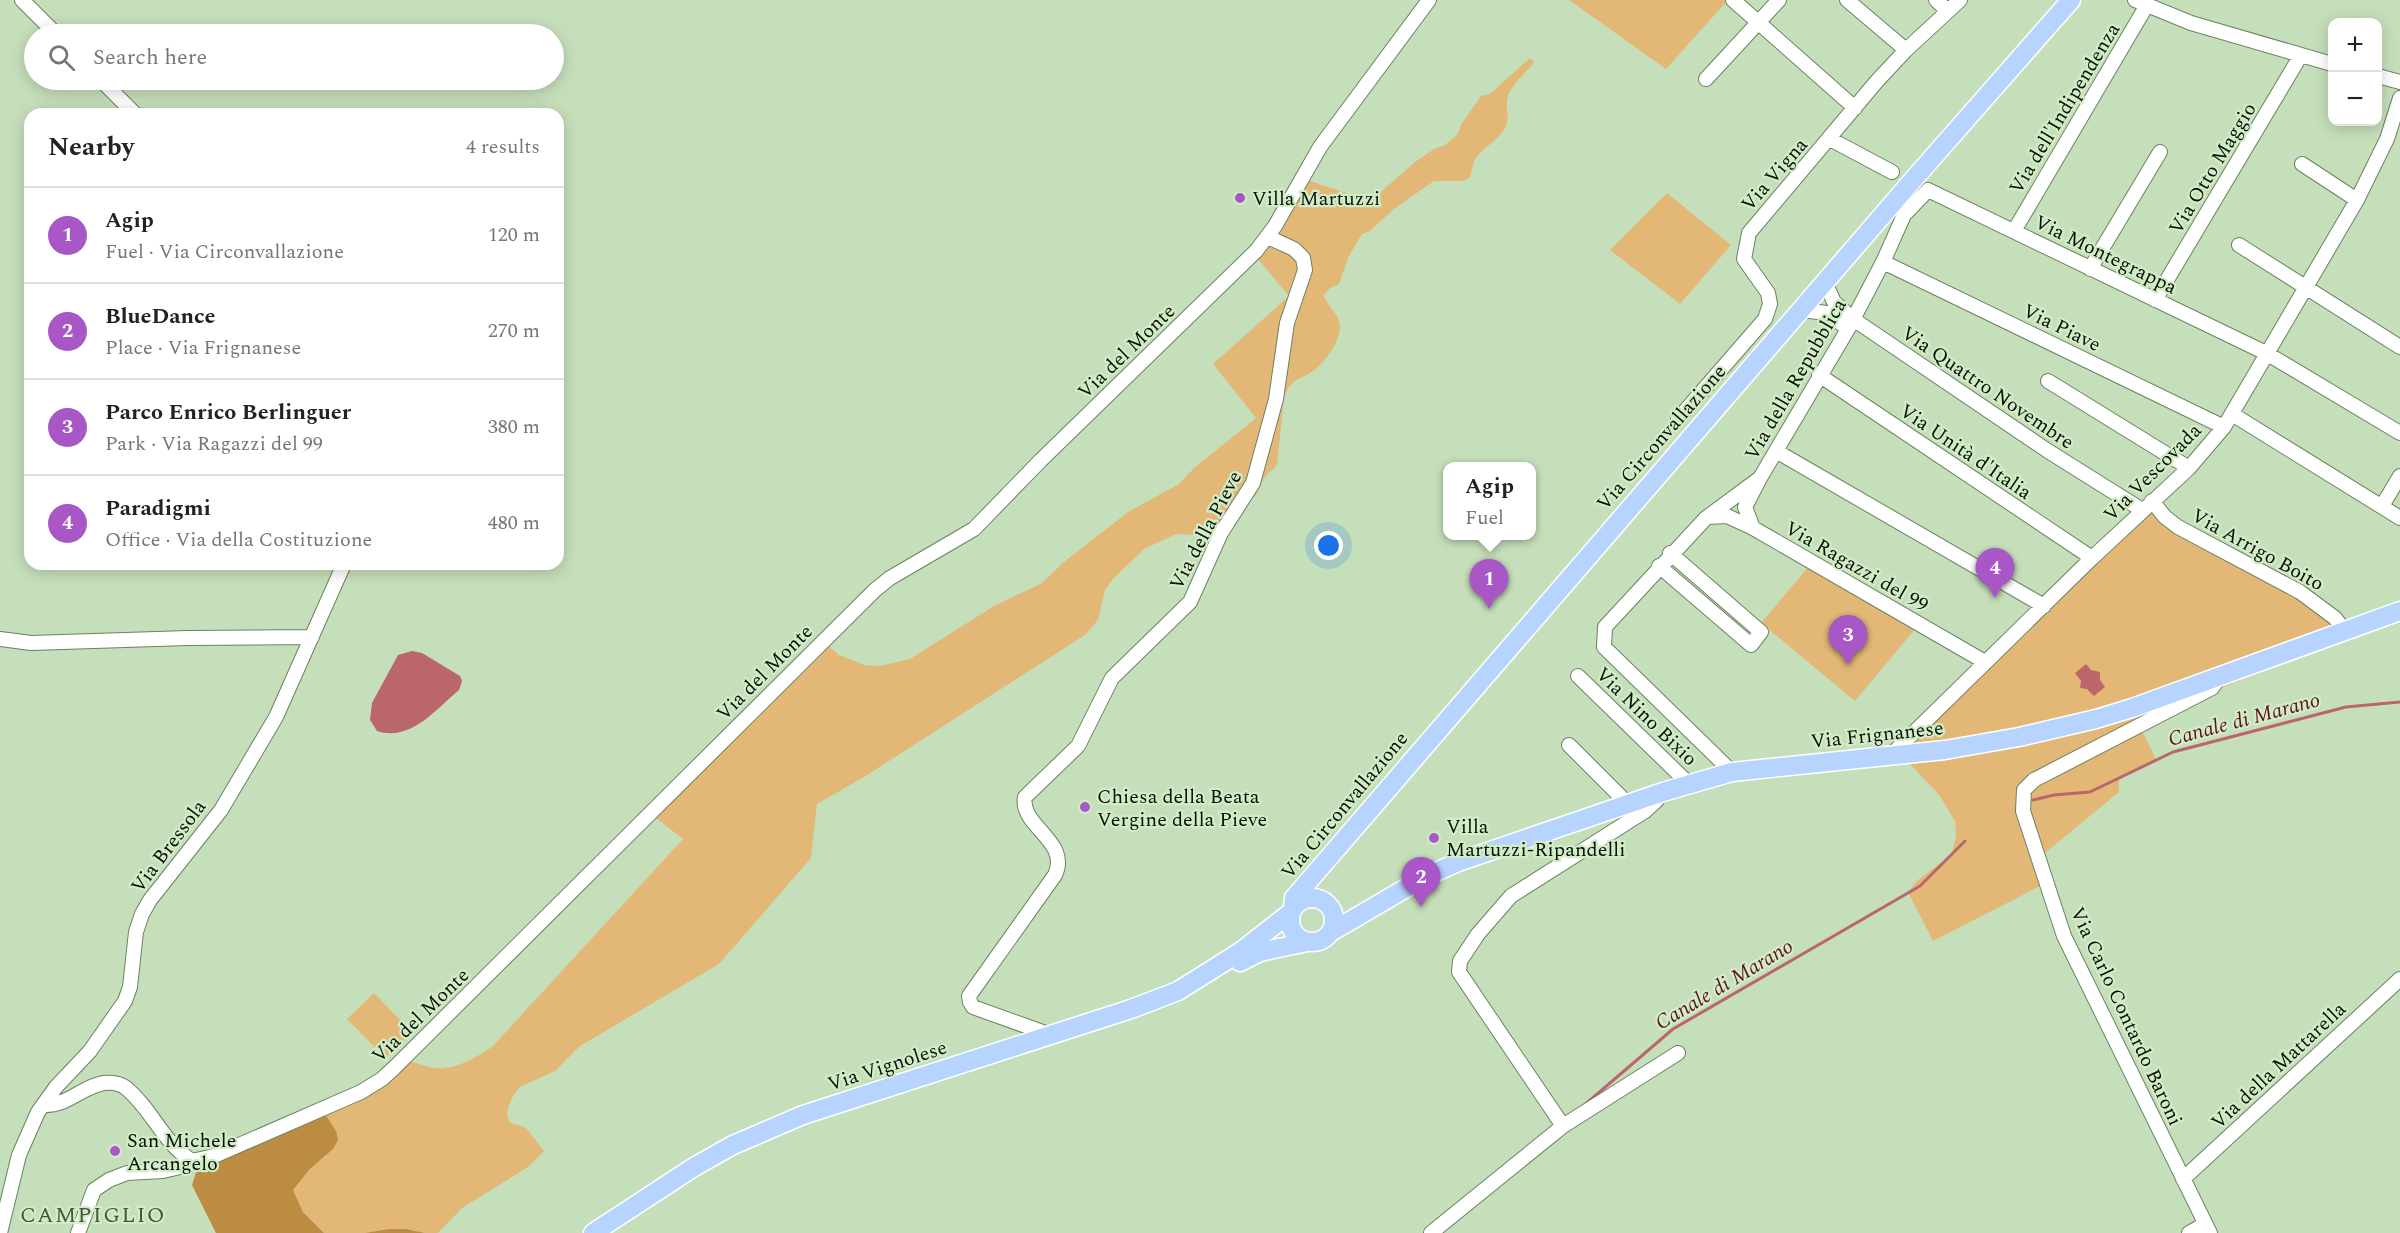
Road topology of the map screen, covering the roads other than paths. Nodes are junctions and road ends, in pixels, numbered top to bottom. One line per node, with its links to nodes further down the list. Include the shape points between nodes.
1 (22, 0): 12 (street)
2 (1429, 0): 30 (street, Via del Monte, via 1320,147)
3 (1733, 0): 11 (street)
4 (1779, 0): 11 (street)
5 (1846, 0): 13 (street)
6 (1936, 0): 10 (street)
7 (1960, 0): 10 (street, Via Vigna)
8 (2071, 0): 34 (main road, Via Circonvallazione)
9 (2141, 3): 14 (street, via 2192,23); 29 (street, Via dell'Indipendenza)
10 (1948, 11): 13 (street, Via Vigna)
11 (1758, 22): 17 (street); 22 (street)
12 (46, 24)
13 (1906, 50): 22 (street, Via Vigna)
14 (2301, 55): 15 (street); 36 (street, Via Otto Maggio)
15 (2328, 63)
16 (2382, 77): 18 (street)
17 (1706, 80)
18 (2400, 82)
19 (111, 90): 21 (street)
20 (2400, 98): 28 (street, Via Vescovada, via 2387,139)
21 (129, 108)
22 (1855, 108): 23 (street, Via Vigna)
23 (1830, 139): 26 (street); 44 (street, Via Vigna, via 1749,233 1744,259 1768,293 1770,304 1765,319)
24 (2160, 152): 33 (street)
25 (2302, 164): 28 (street)
26 (1892, 172)
27 (1928, 190): 29 (street, Via Montegrappa); 32 (street, Via della Repubblica, via 1904,215)
28 (2357, 200): 35 (street, Via Vescovada)
29 (2014, 231): 33 (street, Via Montegrappa)
30 (1268, 237): 83 (street, Via della Pieve, via 1294,249 1304,258 1305,270 1287,323 1276,399 1257,472 1221,533 1190,602 1112,678 1078,746 1026,797 1026,809 1057,852 1060,865 969,996 971,1005 978,1009); 87 (street, Via del Monte, via 974,530 890,578 868,596 382,1079 361,1092)
31 (2239, 245): 35 (street)
32 (1883, 262): 38 (street, Via della Repubblica); 45 (street, Via Piave)
33 (2090, 269): 36 (street, Via Montegrappa)
34 (1825, 282): 37 (main road, Via Circonvallazione); 38 (street, Via Quattro Novembre)
35 (2306, 287): 39 (street); 40 (street, Via Vescovada)
36 (2155, 300): 40 (street, Via Montegrappa)
37 (1801, 310): 38 (street, via 1827,313); 74 (main road, Via Circonvallazione)
38 (1850, 324): 41 (street, Via della Repubblica); 51 (street, Via Quattro Novembre, via 2048,451)
39 (2399, 345)
40 (2266, 352): 43 (street, Via Vescovada); 46 (street, Via Montegrappa)
41 (1819, 375): 47 (street, Via della Repubblica); 57 (street, Via Unità d'Italia)
42 (2048, 381): 48 (street)
43 (2232, 414): 45 (street, Via Vescovada); 52 (street)
44 (1678, 420)
45 (2224, 427): 48 (street, Via Vescovada)
46 (2400, 434)
47 (1776, 451): 50 (street, Via della Repubblica); 60 (street)
48 (2189, 468): 51 (street, Via Vescovada)
49 (2400, 476): 52 (street)
50 (1760, 478): 53 (street, Via della Repubblica); 55 (street, via 1745,507)
51 (2147, 506): 57 (street, Via Vescovada); 62 (street, Via Arrigo Boito, via 2178,527 2307,596)
52 (2382, 506): 54 (street)
53 (1706, 518): 55 (street, Via Ragazzi del 99, via 1727,516); 56 (street, Via della Repubblica)
54 (2400, 518)
55 (1753, 528): 65 (street, Via Ragazzi del 99)
56 (1670, 553): 58 (street, Via della Repubblica); 58 (street, via 1761,632 1751,645)
57 (2092, 558): 60 (street, Via Vescovada)
58 (1659, 566): 70 (street, Via della Repubblica, via 1605,627 1604,647)
59 (341, 570): 63 (street, Via Bressola)
60 (2044, 606): 65 (street, Via Vescovada)
61 (2400, 611): 62 (main road, Via Frignanese)
62 (2345, 631): 66 (main road, Via Frignanese)
63 (312, 638): 64 (street, via 31,643); 85 (street, Via Bressola, via 276,717 220,810 142,914 135,932 132,976 125,1001 90,1052)
64 (0, 639)
65 (1985, 662): 69 (street, Via Vescovada)
66 (2221, 675): 69 (main road, Via Frignanese, via 2132,708 2065,727 1963,747); 88 (street, Via Carlo Contardo Baroni, via 2212,688 2034,780 2022,797 2026,823 2064,936)
67 (1578, 676): 71 (street, Via Nino Bixio)
68 (1569, 745): 73 (street)
69 (1892, 755): 70 (main road, Via Frignanese)
70 (1732, 772): 71 (main road, Via Frignanese)
71 (1689, 784): 72 (main road, Via Frignanese)
72 (1663, 792): 73 (main road, Via Frignanese); 86 (street, via 1645,811 1511,897 1478,934 1459,965 1459,972)
73 (1628, 804): 78 (main road, Via Frignanese, via 1458,862)
74 (1312, 878): 75 (main road); 76 (main road, Via Circonvallazione, via 1294,898)
75 (1313, 898): 76 (main road, via 1299,902); 77 (main road, via 1325,902)
76 (1291, 910): 80 (main road, via 1293,933); 81 (main road, Via Circonvallazione)
77 (1332, 912): 78 (main road); 79 (main road)
78 (1365, 913): 79 (main road, Via Frignanese)
79 (1331, 932): 80 (main road, via 1319,941)
80 (1307, 942): 81 (main road, via 1260,952)
81 (1210, 972): 83 (main road, Via Vignolese, via 1154,1001)
82 (2400, 980): 88 (street, Via della Mattarella)
83 (1050, 1035): 92 (main road, Via Vignolese, via 762,1131 694,1167)
84 (1678, 1053): 86 (street)
85 (43, 1106): 87 (street, via 63,1103 103,1083 118,1083 141,1104 172,1145); 90 (street, Via Bressola, via 23,1143)
86 (1561, 1123): 93 (street)
87 (192, 1161): 91 (street, Via del Monte, via 170,1170 128,1173 99,1186 91,1196)
88 (2183, 1179): 89 (street, Via Carlo Contardo Baroni)
89 (2208, 1229): 94 (street)
90 (0, 1233)
91 (78, 1233)
92 (593, 1233)
93 (1431, 1233)
94 (2188, 1233)

